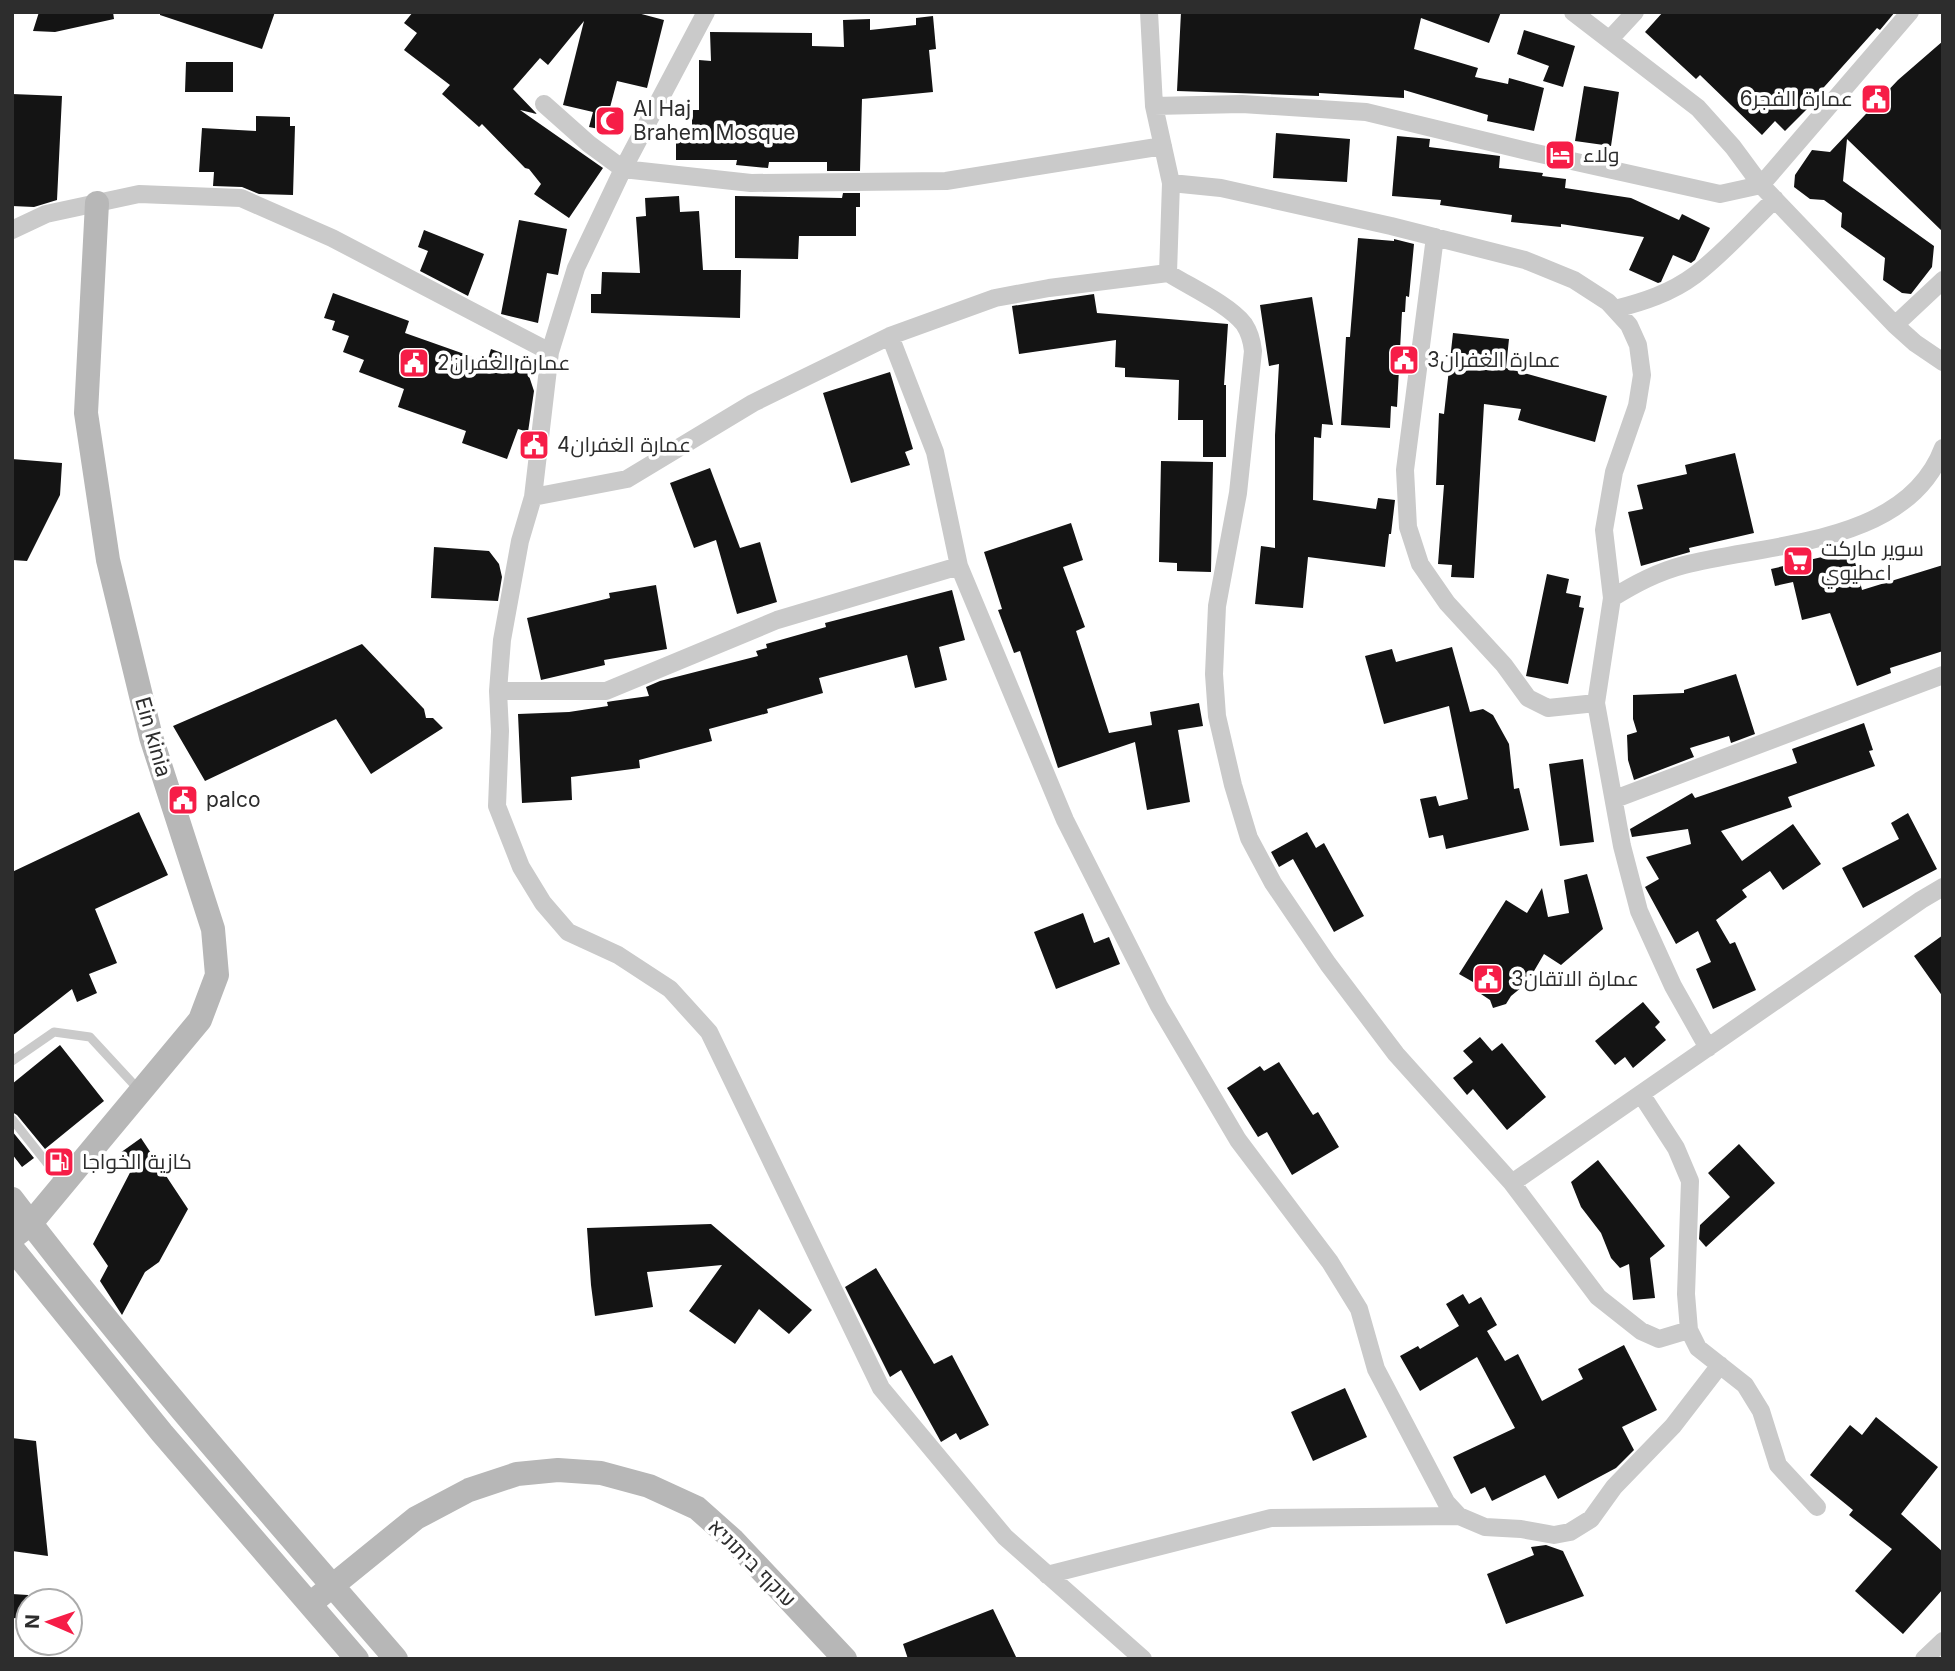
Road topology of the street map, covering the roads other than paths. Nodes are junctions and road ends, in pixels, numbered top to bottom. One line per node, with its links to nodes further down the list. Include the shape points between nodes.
1 (706, 12): 10 (street)
2 (1149, 12): 8 (street)
3 (1573, 12): 6 (street)
4 (1635, 12): 6 (street)
5 (1910, 12): 12 (street)
6 (1610, 39): 12 (street, via 1698,108)
7 (544, 104): 10 (street)
8 (1154, 106): 9 (street); 12 (street, via 1241,103 1366,113 1720,194)
9 (1163, 146): 10 (street, via 946,181 751,183); 11 (street)
10 (623, 169): 22 (street, via 576,268)
11 (1171, 183): 16 (street, via 1221,188); 17 (street)
12 (1761, 185): 13 (street)
13 (1775, 199): 19 (street, via 1695,275 1644,302); 20 (street)
14 (97, 203): 15 (street, via 46,214); 22 (street, via 139,194 241,198 332,238); 35 (street, Ein kinia, via 86,413 108,560 152,737 213,929 216,975 200,1020)
15 (12, 230)
16 (1435, 237): 19 (street, via 1525,260 1574,280); 30 (street, via 1405,470 1408,527 1420,564 1528,698 1548,708)
17 (1168, 273): 21 (street, via 995,298); 38 (street, via 1235,315 1251,337 1238,493 1217,606 1213,674 1217,716 1249,838 1273,883 1328,964 1396,1054)
18 (1943, 280): 20 (street)
19 (1615, 309): 27 (street, via 1638,345 1642,375 1637,406 1614,472 1604,530)
20 (1895, 325): 23 (street)
21 (890, 335): 25 (street, via 753,402 627,479); 26 (street, via 935,452)
22 (550, 352): 25 (street)
23 (1943, 362)
24 (1943, 448): 27 (street, via 1928,478 1914,493 1863,525 1685,565 1646,577)
25 (533, 497): 29 (street, via 502,640)
26 (960, 566): 29 (street, via 777,620 606,691); 46 (street, via 1065,820 1159,1006 1238,1140 1330,1262 1359,1309 1376,1369 1421,1458)
27 (1612, 598): 30 (street)
28 (1943, 675): 31 (street)
29 (498, 691): 47 (street, via 497,806 521,867 543,903 568,932 618,955 670,989 709,1032 881,1388 1005,1537)
30 (1596, 703): 31 (street)
31 (1615, 799): 33 (street, via 1639,911)
32 (1943, 887): 33 (street)
33 (1708, 1048): 36 (street)
34 (12, 1061): 35 (lane, via 54,1032 90,1037)
35 (141, 1091): 39 (street, Ein kinia)
36 (1641, 1094): 38 (street); 43 (street, via 1676,1148 1690,1181)
37 (12, 1119): 39 (lane)
38 (1512, 1183): 43 (street, via 1598,1297 1641,1331 1660,1339)
39 (64, 1184): 41 (street, Ein kinia)
40 (12, 1199): 41 (street)
41 (21, 1231): 48 (street, via 79,1286)
42 (12, 1248): 49 (street, via 162,1433)
43 (1689, 1330): 44 (street, via 1698,1348)
44 (1720, 1365): 45 (street, via 1745,1385 1761,1411 1778,1465); 46 (street, via 1591,1519 1570,1532 1554,1535 1485,1527)
45 (1817, 1507)
46 (1459, 1516): 47 (street, via 1271,1518)
47 (1047, 1575): 54 (street)
48 (334, 1587): 49 (street, עוקף ביתוניא); 52 (street); 53 (street, עוקף ביתוניא, via 416,1518 469,1490 517,1474 558,1470 601,1473 649,1486 697,1508)
49 (310, 1604): 51 (street)
50 (1943, 1641): 55 (street)
51 (357, 1659)
52 (396, 1659)
53 (845, 1659)
54 (1143, 1659)
55 (1924, 1659)

